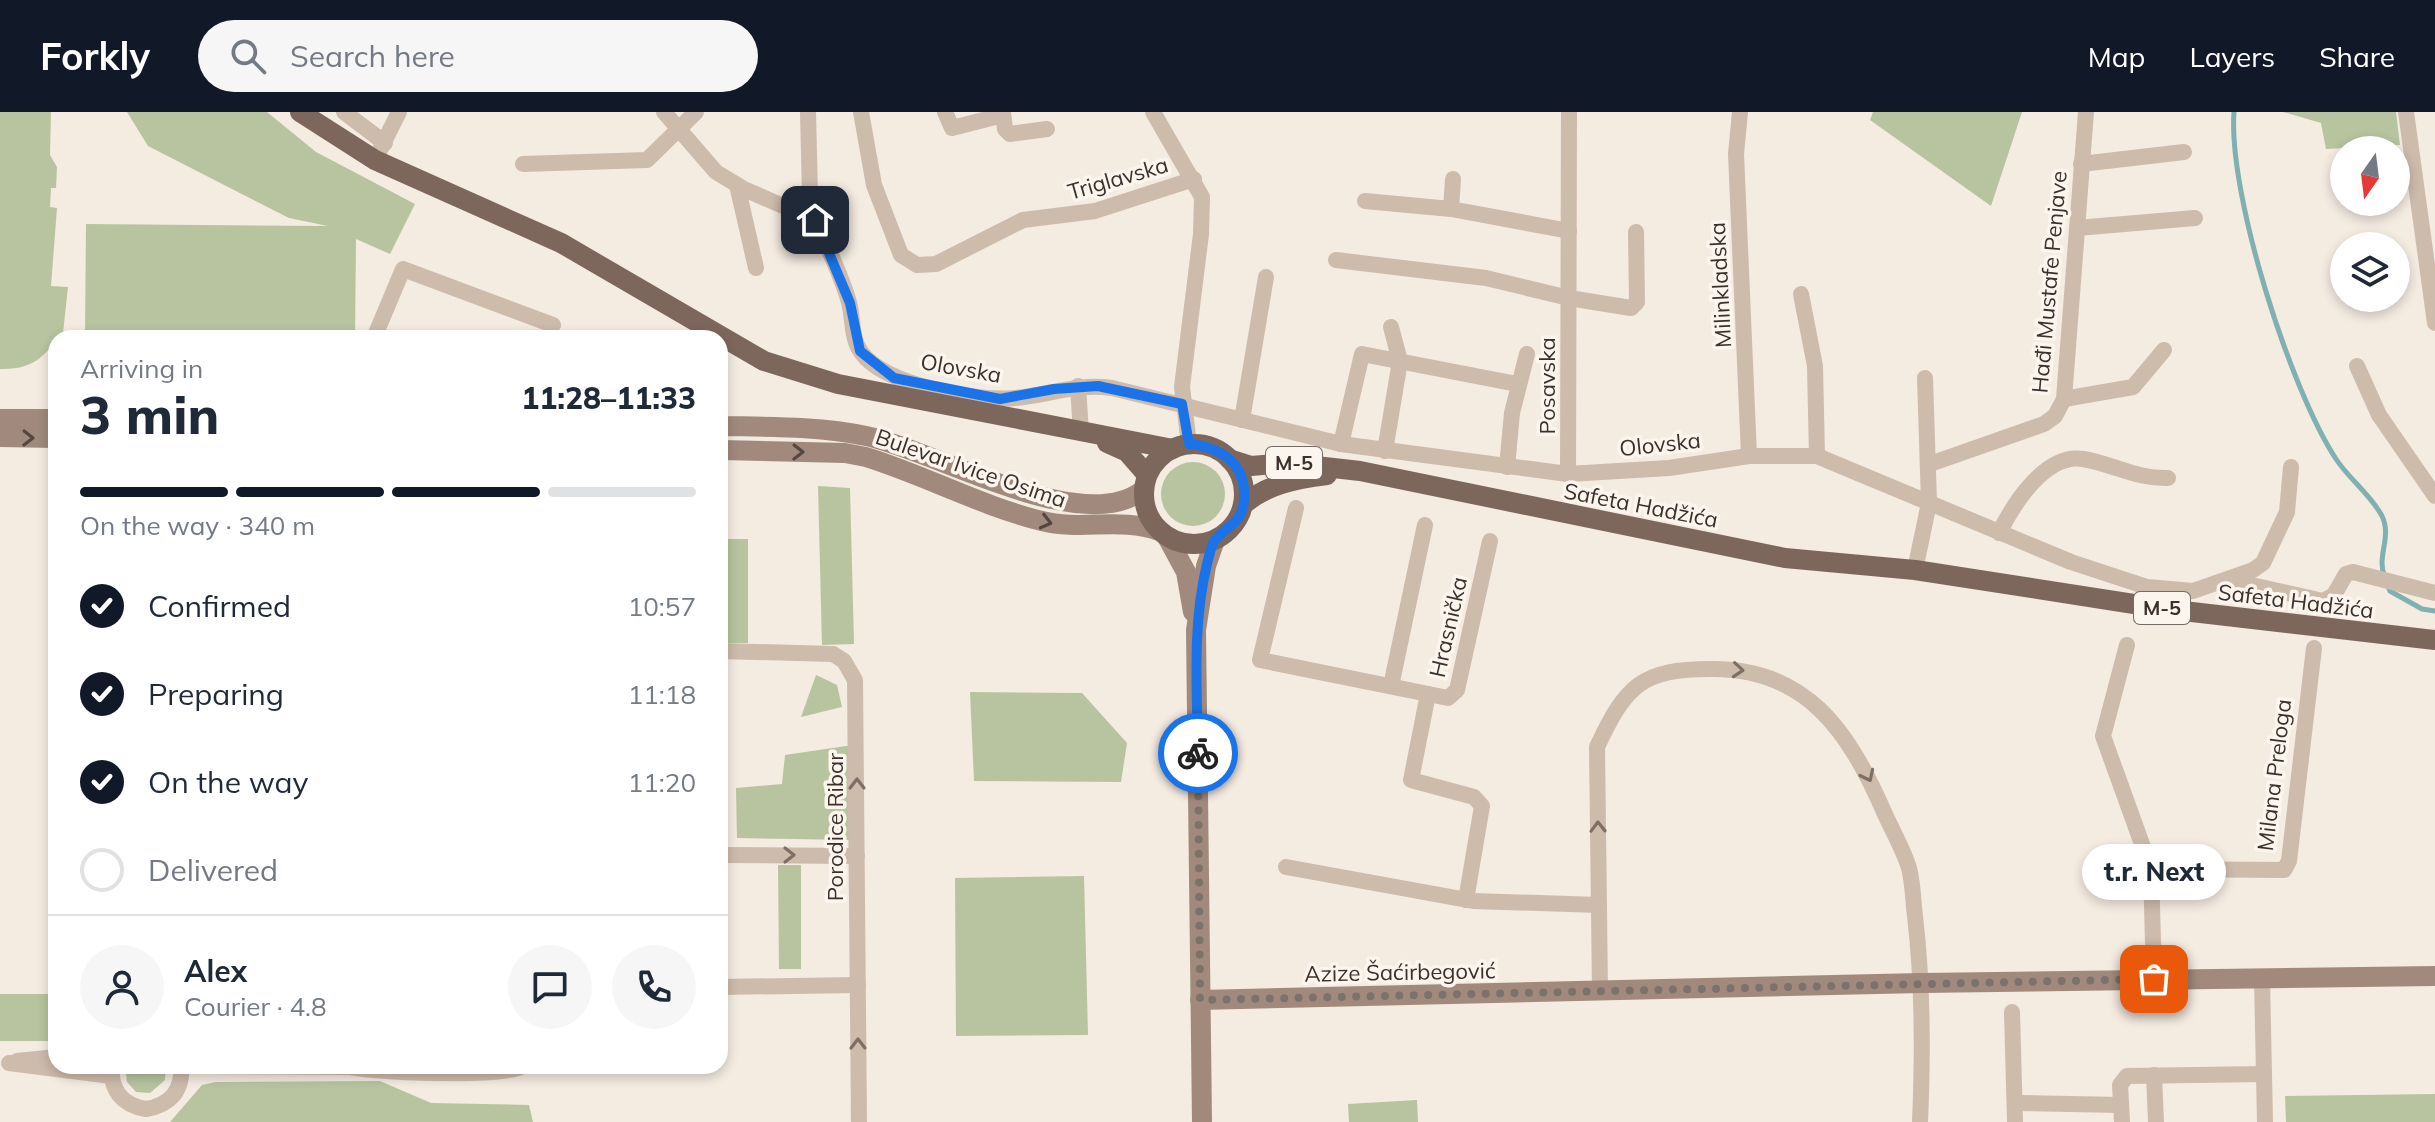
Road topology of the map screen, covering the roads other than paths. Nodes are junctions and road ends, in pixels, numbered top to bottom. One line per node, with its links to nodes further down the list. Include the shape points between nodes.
1 (300, 112): 17 (main road, M-5)
2 (344, 112): 17 (street)
3 (399, 112): 17 (street)
4 (664, 112): 15 (street)
5 (696, 112): 15 (street)
6 (808, 112): 27 (street, Olovska)
7 (861, 112): 21 (street, Triglavska, via 874,185 901,255 917,265 936,264 1023,220 1095,211)
8 (945, 112): 14 (street, via 952,128)
9 (1153, 112): 21 (street)
10 (1569, 112): 29 (street, Posavska)
11 (1740, 112): 62 (street, Milinkladska, via 1736,154)
12 (2086, 112): 20 (street, Hađi Mustafe Penjave)
13 (2406, 112): 36 (street)
14 (1003, 114): 16 (street, via 1010,134)
15 (679, 128): 19 (street, via 647,160); 23 (street, via 716,172)
16 (1047, 129)
17 (380, 152): 40 (main road, M-5, via 561,243)
18 (2184, 152): 20 (street)
19 (523, 164)
20 (2081, 164): 28 (street, Hađi Mustafe Penjave)
21 (1194, 179): 50 (street, Triglavska, via 1202,197 1201,234)
22 (1453, 179): 25 (street)
23 (737, 185): 27 (street); 32 (street)
24 (1365, 201): 25 (street)
25 (1451, 209): 29 (street)
26 (2195, 218): 28 (street)
27 (815, 220): 48 (street, Olovska, via 850,303 855,342 880,370 906,382 1000,399)
28 (2077, 228): 49 (street, Hađi Mustafe Penjave)
29 (1569, 231): 35 (street, Posavska)
30 (1636, 232): 35 (street, via 1635,306)
31 (1336, 260): 35 (street, via 1486,278)
32 (756, 268)
33 (1266, 277): 53 (street)
34 (1801, 294): 63 (street, via 1815,366)
35 (1569, 298): 69 (street, Posavska)
36 (2435, 323)
37 (553, 325): 39 (street, via 403,269)
38 (1391, 327): 44 (street)
39 (377, 330)
40 (711, 330)
41 (728, 340): 55 (main road, M-5, via 764,361 838,384)
42 (2164, 350): 49 (street, via 2133,387)
43 (1527, 354): 47 (street)
44 (1400, 361): 47 (street); 58 (street, via 1367,353 1358,358); 61 (street)
45 (2357, 366): 72 (street, via 2379,415)
46 (1925, 378): 65 (street)
47 (1517, 384): 66 (street)
48 (1078, 386): 50 (street, Olovska); 55 (street)
49 (2064, 399): 65 (street, Hađi Mustafe Penjave, via 2044,424)
50 (1182, 404): 53 (street, Olovska); 59 (street, Triglavska)
51 (0, 419): 52 (main road)
52 (48, 419)
53 (1242, 420): 58 (street, Olovska)
54 (728, 426): 71 (main road, Bulevar Ivice Osima, via 865,436 1068,503 1119,503)
55 (1081, 433): 59 (main road, M-5); 71 (main road, M-5, via 1127,452)
56 (0, 437): 57 (main road, one-way to 57)
57 (48, 438)
58 (1341, 444): 61 (street, Olovska)
59 (1181, 446): 64 (main road, M-5, via 1217,450); 71 (main road, via 1162,455)
60 (728, 450): 78 (main road, Bulevar Ivice Osima, one-way to 78, via 845,453 896,466 1040,521 1086,528 1132,524)
61 (1385, 451): 66 (street, Olovska)
62 (1749, 456): 63 (street, Olovska); 69 (street, Olovska, via 1669,468)
63 (1817, 456): 73 (street, Olovska)
64 (1229, 459): 68 (main road, Safeta Hadžića / M-5, via 1251,466 1289,463); 74 (main road, M-5, via 1239,472)
65 (1930, 464): 73 (street)
66 (1507, 467): 69 (street, Olovska)
67 (2291, 467): 82 (street, Safeta Hadžića, via 2287,512 2263,563)
68 (1360, 471): 74 (main road, Safeta Hadžića / M-5, via 1279,484); 81 (main road, Safeta Hadžića / M-5, via 1785,558)
69 (1568, 474)
70 (2168, 478): 77 (street, via 2068,460 2024,493)
71 (1145, 482): 78 (main road, M-5, via 1144,505)
72 (2435, 496)
73 (1929, 503): 77 (street, Safeta Hadžića); 81 (street)
74 (1243, 505): 79 (main road, M-5, via 1230,529)
75 (1296, 508): 89 (street, Hrasnička, via 1260,660)
76 (1425, 525): 89 (street, Hrasnička)
77 (1999, 533): 82 (street, Safeta Hadžića, via 2147,587 2193,591)
78 (1163, 534): 79 (main road, via 1183,544); 84 (main road, via 1186,572)
79 (1215, 540): 84 (main road)
80 (1490, 541): 90 (street, Hrasnička, via 1457,690 1448,698)
81 (1915, 570): 85 (main road, Safeta Hadžića / M-5, via 2166,609)
82 (2227, 580): 83 (street, via 2323,601 2353,572)
83 (2435, 593)
84 (1196, 630): 104 (main road)
85 (2435, 640)
86 (2127, 645): 94 (street, via 2103,736)
87 (2314, 648): 94 (street, Milana Preloga, via 2284,870)
88 (728, 651): 92 (street, Porodice Ribar, one-way to 88, via 855,680 850,671 833,654)
89 (1391, 686): 90 (street, Hrasnička)
90 (1428, 694): 95 (street, Hrasnička, via 1411,780 1474,797 1482,806)
91 (728, 855): 92 (street, one-way to 92)
92 (857, 856): 101 (street, Porodice Ribar)
93 (1286, 867): 95 (street)
94 (2151, 869): 98 (street)
95 (1466, 900): 96 (street)
96 (1599, 905): 100 (street, one-way to 100, via 1597,747 1624,699 1660,671 1763,672 1824,711 1865,768 1909,869); 103 (street)
97 (2435, 976): 99 (main road)
98 (2154, 979): 99 (main road); 100 (main road)
99 (2262, 979): 111 (street)
100 (1921, 983): 103 (main road, Azize Šaćirbegović); 120 (street)
101 (858, 985): 102 (street); 118 (street, Porodice Ribar, one-way to 101)
102 (728, 987)
103 (1600, 991): 104 (main road, Azize Šaćirbegović)
104 (1200, 1000): 119 (main road)
105 (2012, 1012): 114 (street)
106 (48, 1058): 107 (street)
107 (5, 1064): 108 (street)
108 (48, 1067)
109 (112, 1074): 113 (street)
110 (180, 1074): 115 (street, via 172,1098)
111 (2264, 1074): 112 (street); 123 (street)
112 (2154, 1075): 116 (street, via 2123,1078); 122 (street)
113 (124, 1102): 115 (street); 117 (street)
114 (2015, 1103): 116 (street); 121 (street)
115 (153, 1114)
116 (2121, 1114)
117 (135, 1122)
118 (859, 1122)
119 (1202, 1122)
120 (1920, 1122)
121 (2015, 1122)
122 (2156, 1122)
123 (2265, 1122)

